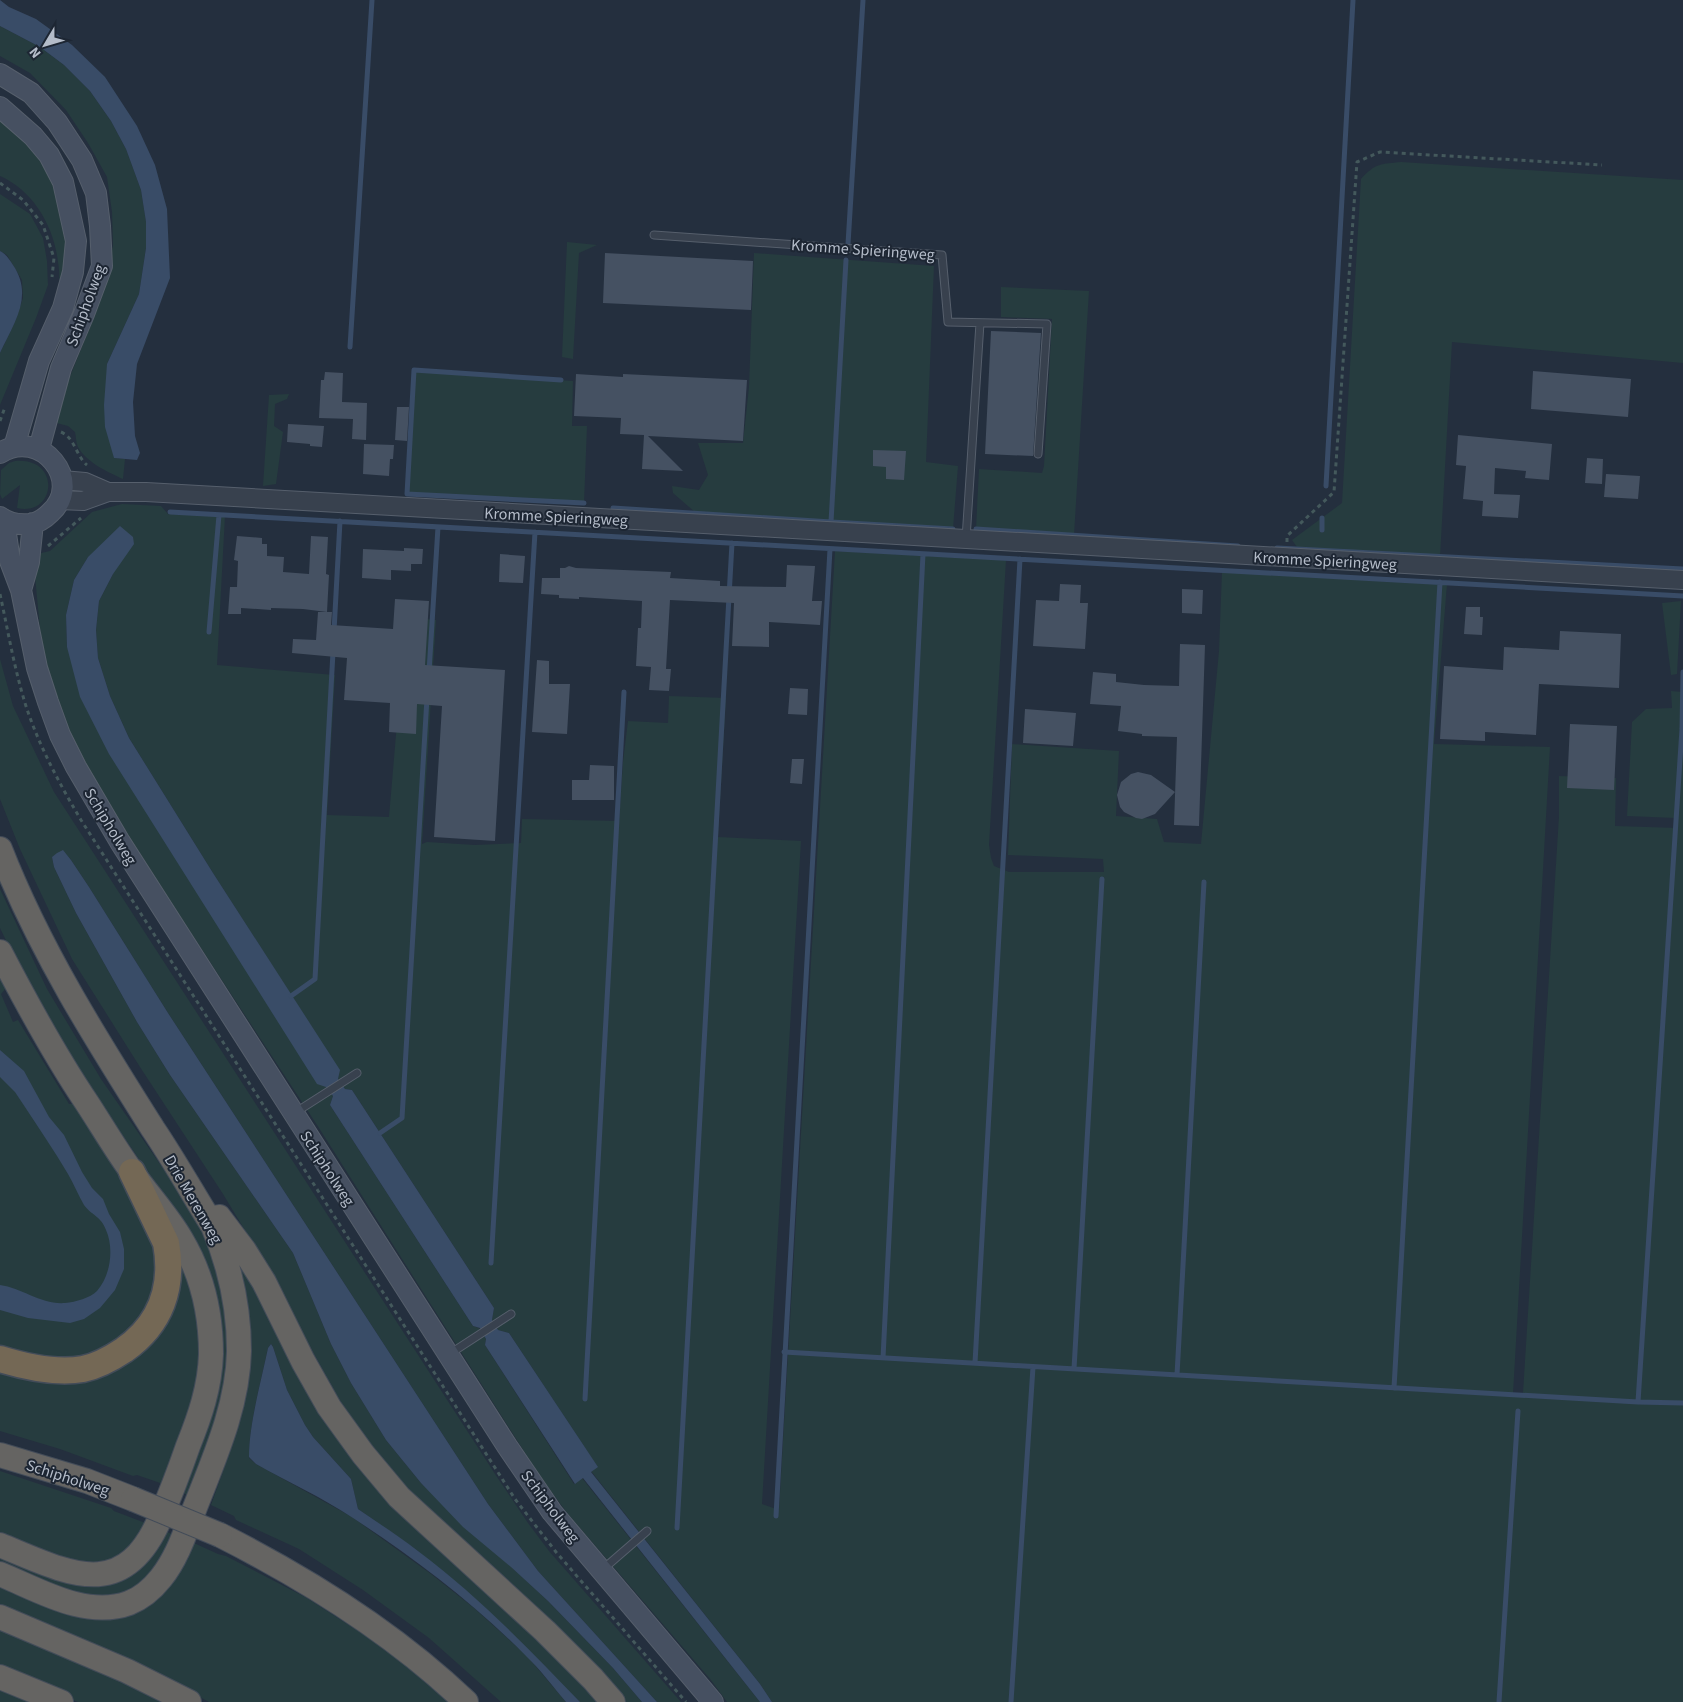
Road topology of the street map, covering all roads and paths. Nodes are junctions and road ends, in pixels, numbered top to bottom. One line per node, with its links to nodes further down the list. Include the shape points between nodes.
1 (0, 74): 11 (main road, Schipholweg, via 31,94 57,122 82,160 96,193 102,266 61,368)
2 (0, 107): 10 (main road, Schipholweg, via 49,155 63,182 76,240 73,272 63,308 39,361)
3 (1602, 165): 22 (path, via 1380,152 1357,162 1334,492)
4 (0, 183): 6 (path, via 24,200 43,225 54,258)
5 (654, 235): 7 (lane, Kromme Spieringweg, via 942,255 948,322)
6 (51, 282)
7 (980, 323): 14 (lane, Kromme Spieringweg, via 1046,324); 23 (lane)
8 (6, 404): 9 (path)
9 (0, 420): 10 (path)
10 (21, 422): 13 (main road, Schipholweg)
11 (44, 425): 12 (main road, Schipholweg); 15 (path, via 68,435 82,461)
12 (39, 449): 13 (main road, via 27,446); 16 (main road, via 54,462)
13 (7, 450)
14 (1038, 454)
15 (89, 467)
16 (62, 480): 17 (street, Kromme Spieringweg, via 86,482); 18 (main road)
17 (108, 492): 18 (street, Kromme Spieringweg, via 83,501); 23 (street, Kromme Spieringweg)
18 (59, 500): 21 (main road, via 53,511)
19 (85, 515): 24 (path, via 50,545)
20 (2, 519): 21 (main road, via 19,525); 26 (main road, Schipholweg, via 10,561)
21 (33, 523): 24 (main road, Schipholweg)
22 (1287, 536)
23 (966, 539): 25 (street, Kromme Spieringweg)
24 (30, 551): 26 (main road, Schipholweg)
25 (1683, 580)
26 (21, 590): 30 (main road, Schipholweg, via 37,668 60,735 76,767 120,842)
27 (0, 849): 31 (highway, Drie Merenweg, via 48,953 113,1066)
28 (0, 952): 32 (highway, Drie Merenweg, via 67,1073)
29 (356, 1073): 30 (lane)
30 (294, 1114): 34 (main road, Schipholweg)
31 (154, 1129): 40 (highway, Drie Merenweg, via 213,1226 234,1287 239,1351 235,1388 224,1433 178,1549 162,1576 143,1595 114,1607 82,1606); 46 (highway, via 244,1250 329,1407 363,1454 400,1497 545,1631)
32 (132, 1172): 35 (highway, via 166,1243 168,1256 166,1291 150,1326 119,1353 82,1369 52,1370); 38 (highway, Drie Merenweg, via 180,1237 195,1264 210,1330 211,1356 204,1404 155,1532 129,1563 103,1574 85,1575 51,1566)
33 (511, 1314): 34 (lane)
34 (448, 1355): 39 (main road, Schipholweg, via 552,1512)
35 (0, 1359)
36 (0, 1455): 45 (highway, Schipholweg, bridge, via 134,1499 272,1561 358,1615)
37 (645, 1534): 39 (lane)
38 (0, 1545)
39 (602, 1570): 47 (main road, Schipholweg)
40 (0, 1574)
41 (0, 1617): 44 (highway, via 127,1671)
42 (0, 1677): 43 (highway)
43 (61, 1702)
44 (190, 1702)
45 (466, 1702)
46 (613, 1702)
47 (713, 1702)

